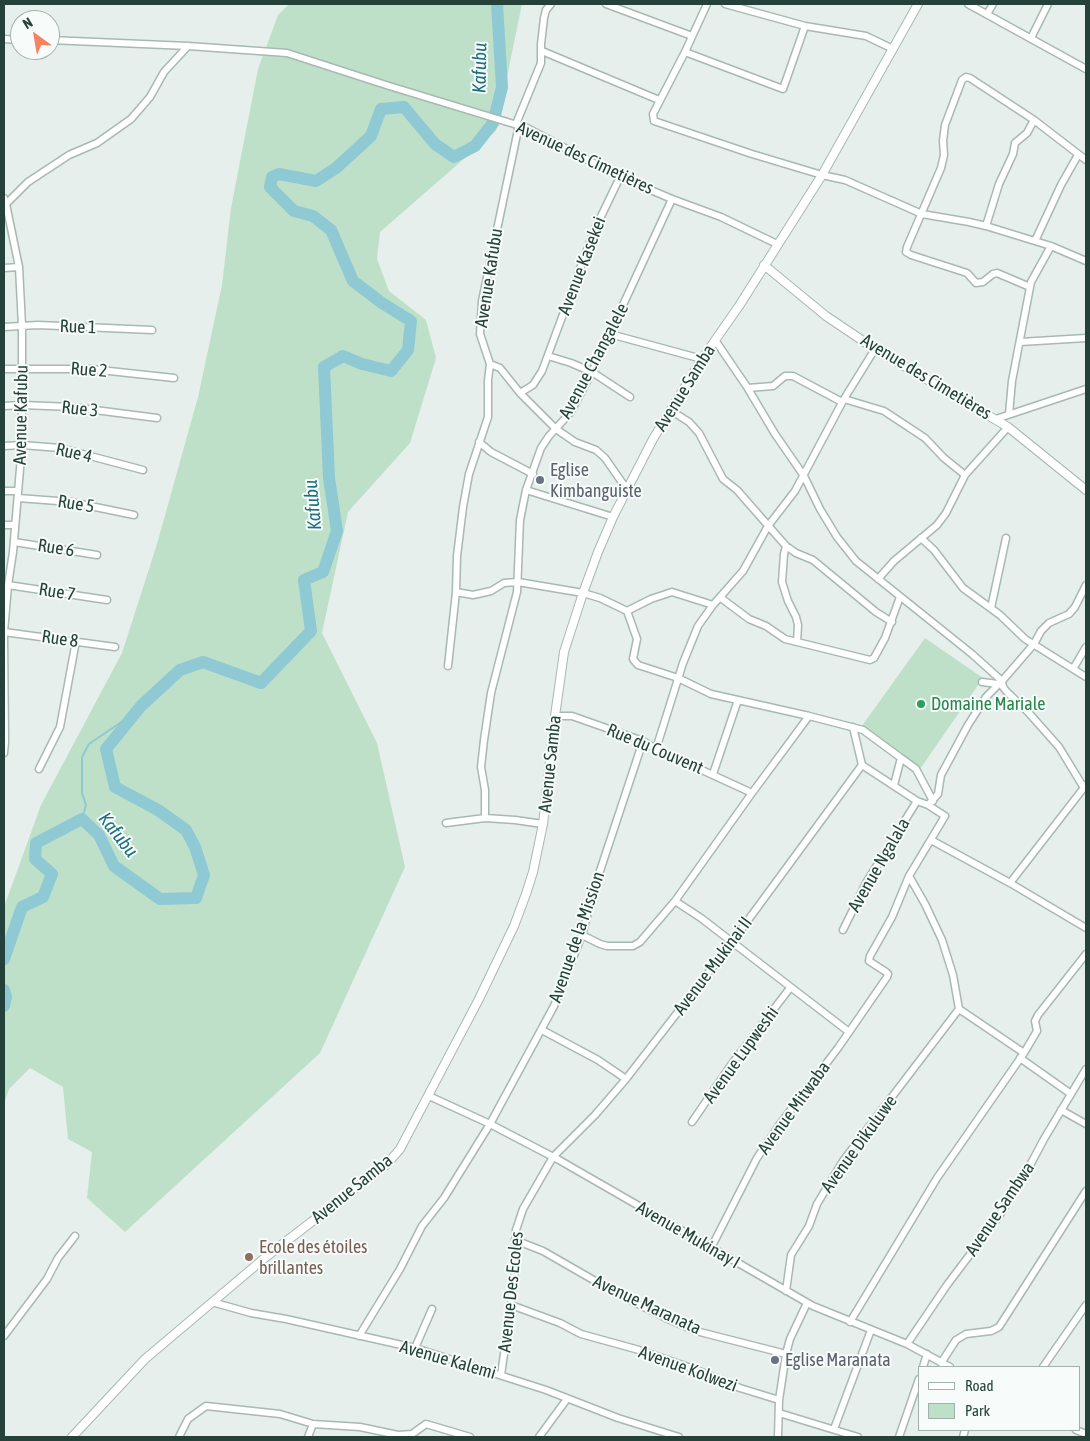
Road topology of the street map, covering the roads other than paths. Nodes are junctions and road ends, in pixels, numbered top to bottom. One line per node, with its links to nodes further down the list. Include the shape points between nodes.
1 (552, 4): 16 (street, Avenue Kafubu, via 544,18)
2 (606, 4): 11 (street)
3 (707, 4): 11 (street)
4 (725, 4): 10 (street)
5 (918, 4): 15 (street, Avenue Samba)
6 (968, 4): 9 (street)
7 (993, 4): 9 (street)
8 (1048, 4): 12 (street)
9 (987, 14): 12 (street)
10 (805, 26): 15 (street, via 866,36); 17 (street, via 783,89)
11 (692, 36): 17 (street)
12 (1031, 38): 18 (street)
13 (60, 40): 14 (street, Avenue des Cimetières)
14 (188, 46): 21 (street, Avenue des Cimetières, via 287,52); 27 (street, via 164,72 150,97 131,119 97,143 69,155)
15 (894, 48): 24 (street, Avenue Samba)
16 (542, 51): 19 (street); 21 (street, Avenue Kafubu, via 542,63)
17 (685, 52): 19 (street)
18 (1085, 66)
19 (659, 100): 24 (street, via 652,114 654,121)
20 (1034, 120): 22 (street); 28 (street, via 970,78 962,80 945,125 944,155); 29 (street, via 1027,133 1015,142)
21 (517, 125): 25 (street, Avenue des Cimetières); 48 (street, Avenue Kafubu, via 482,301 480,334)
22 (1078, 154): 23 (street); 30 (street)
23 (1086, 160)
24 (822, 175): 28 (street, via 845,180); 31 (street, Avenue Samba)
25 (620, 177): 26 (street, Avenue des Cimetières); 46 (street, Avenue Kasekei, via 594,231)
26 (672, 199): 31 (street, Avenue des Cimetières, via 721,216); 41 (street, Avenue Changalele)
27 (5, 201): 35 (street, Avenue Kafubu)
28 (922, 214): 29 (street); 37 (street, via 906,252 967,273 976,283 997,273)
29 (986, 226): 30 (street)
30 (1035, 241): 32 (street)
31 (777, 244): 34 (street, Avenue Samba)
32 (1051, 246): 33 (street); 37 (street)
33 (1086, 261)
34 (764, 265): 43 (street, Avenue Samba); 45 (street, Avenue des Cimetières, via 826,316)
35 (19, 267): 36 (street); 39 (street, Avenue Kafubu)
36 (4, 268)
37 (1030, 287): 44 (street)
38 (4, 326): 39 (street, Rue 1)
39 (22, 326): 40 (street, Rue 1); 49 (street, Avenue Kafubu)
40 (152, 330)
41 (610, 334): 47 (street); 51 (street, Avenue Changalele)
42 (1086, 338): 44 (street)
43 (715, 340): 47 (street, Avenue Samba); 53 (street)
44 (1020, 342): 61 (street)
45 (875, 349): 57 (street); 63 (street, Avenue des Cimetières)
46 (548, 356): 51 (street); 55 (street, Avenue Kasekei, via 533,384)
47 (702, 359): 60 (street, Avenue Samba)
48 (490, 364): 55 (street, via 500,368); 66 (street, Avenue Kafubu, via 488,417)
49 (21, 368): 50 (street, Rue 2); 52 (street, Rue 2, via 91,369); 58 (street, Avenue Kafubu)
50 (4, 369)
51 (592, 372): 56 (street); 65 (street, Avenue Changalele, via 570,412)
52 (174, 378)
53 (748, 388): 57 (street, via 773,386 785,376 793,376); 72 (street)
54 (1086, 389): 61 (street)
55 (520, 393): 65 (street)
56 (630, 397)
57 (843, 401): 71 (street, via 884,411 925,438); 72 (street)
58 (22, 405): 59 (street, Rue 3); 62 (street, Rue 3, via 72,407); 67 (street, Avenue Kafubu)
59 (4, 406)
60 (670, 410): 76 (street, Avenue Samba); 82 (street, via 699,433 723,479 737,490)
61 (1009, 414): 63 (street)
62 (157, 418)
63 (996, 419): 64 (street, Avenue des Cimetières)
64 (1008, 427): 71 (street); 74 (street, Avenue des Cimetières)
65 (556, 429): 70 (street, Avenue Changalele, via 541,448); 76 (street, via 575,442 596,450)
66 (479, 442): 70 (street); 92 (street, Avenue Kafubu, via 463,507)
67 (22, 445): 68 (street, Rue 4); 69 (street, Rue 4, via 60,448); 77 (street, Avenue Kafubu)
68 (4, 446)
69 (143, 470)
70 (533, 474): 73 (street, Avenue Changalele)
71 (965, 475): 83 (street, via 946,513)
72 (804, 476): 82 (street); 88 (street, via 837,537 856,561)
73 (526, 490): 79 (street); 89 (street, Avenue Changalele, via 520,520)
74 (1086, 490)
75 (4, 491): 77 (street, Rue 5)
76 (628, 491): 79 (street, Avenue Samba)
77 (18, 494): 78 (street, Rue 5); 81 (street, Avenue Kafubu)
78 (134, 515)
79 (613, 517): 93 (street, Avenue Samba)
80 (4, 525): 81 (street)
81 (15, 525): 85 (street, Avenue Kafubu)
82 (768, 526): 86 (street); 96 (street, via 742,571)
83 (921, 538): 88 (street); 100 (street, via 963,588)
84 (1006, 538): 100 (street)
85 (14, 542): 87 (street, Rue 6); 90 (street, Avenue Kafubu)
86 (786, 546): 102 (street, via 813,560); 106 (street, via 782,582 798,624)
87 (97, 556)
88 (878, 580): 94 (street)
89 (518, 582): 92 (street, via 504,583 491,591 473,595); 93 (street); 133 (street, Avenue Changalele, via 485,729 482,767)
90 (8, 585): 95 (street, Avenue Kafubu); 97 (street, Rue 7)
91 (1086, 585): 98 (street)
92 (456, 592): 110 (street, Avenue Kafubu)
93 (583, 593): 101 (street); 118 (street, Avenue Samba, via 564,652)
94 (900, 597): 102 (street); 115 (street, via 972,654)
95 (5, 598): 103 (street, Avenue Kafubu)
96 (721, 598): 99 (street); 106 (street, via 749,619)
97 (107, 600)
98 (1083, 600): 107 (street, via 1068,614 1050,623)
99 (713, 605): 101 (street, via 672,592); 113 (street, via 698,626)
100 (990, 608): 107 (street)
101 (627, 611): 113 (street, via 637,639 633,659 638,665)
102 (892, 622): 106 (street, via 870,660)
103 (4, 632): 104 (street, Avenue Kafubu); 105 (street, Rue 8)
104 (4, 636): 116 (street, Avenue Kafubu)
105 (76, 641): 108 (street, Rue 8); 126 (street, via 60,727)
106 (797, 642)
107 (1034, 644): 111 (street); 115 (street)
108 (115, 647)
109 (1086, 647): 111 (street)
110 (448, 666)
111 (1073, 669): 112 (street)
112 (1086, 677)
113 (678, 678): 117 (street, via 711,694); 122 (street)
114 (982, 682): 115 (street)
115 (1000, 683): 129 (street, via 1059,747); 132 (street, via 986,697 968,725 941,775 938,794)
116 (4, 696): 123 (street, Avenue Kafubu)
117 (738, 700): 119 (street); 127 (street)
118 (555, 716): 121 (street, Rue du Couvent, via 572,716); 135 (street, Avenue Samba)
119 (809, 716): 120 (street); 130 (street)
120 (853, 727): 124 (street, via 863,730); 125 (street)
121 (643, 741): 122 (street, Rue du Couvent); 142 (street, Avenue de la Mission)
122 (656, 749): 127 (street, Rue du Couvent)
123 (4, 753)
124 (901, 758): 128 (street); 132 (street, via 916,769)
125 (862, 765): 128 (street); 143 (street, Avenue Mukinai II)
126 (39, 769)
127 (713, 774): 130 (street, Rue du Couvent)
128 (894, 785): 131 (street)
129 (1085, 787): 138 (street)
130 (752, 793): 139 (street)
131 (917, 801): 132 (street); 141 (street, Avenue Ngalala, via 870,876)
132 (930, 803): 136 (street, via 945,816)
133 (485, 818): 134 (street); 135 (street)
134 (446, 823)
135 (543, 824): 153 (street, Avenue Samba, via 533,872 514,926)
136 (930, 840): 137 (street); 138 (street)
137 (908, 876): 146 (street, via 942,940); 148 (street, Avenue Mitwaba, via 892,917 870,956 872,963 888,974)
138 (1010, 883): 140 (street)
139 (675, 901): 142 (street, via 633,946 607,946); 143 (street)
140 (1086, 928)
141 (843, 930)
142 (582, 934): 147 (street, Avenue de la Mission)
143 (732, 942): 145 (street); 151 (street, Avenue Mukinai II)
144 (1086, 954): 149 (street, via 1038,1015 1035,1022 1037,1031)
145 (790, 988): 148 (street); 155 (street, Avenue Lupweshi)
146 (959, 1009): 149 (street); 163 (street, Avenue Dikuluwe, via 842,1161 791,1255)
147 (542, 1030): 151 (street, via 598,1060); 156 (street, Avenue de la Mission)
148 (849, 1032): 162 (street, Avenue Mitwaba, via 757,1158)
149 (1022, 1056): 152 (street); 170 (street, via 937,1178)
150 (1086, 1069): 152 (street, Avenue Sambwa)
151 (626, 1080): 158 (street, Avenue Mukinai II)
152 (1072, 1094): 154 (street, Avenue Sambwa)
153 (428, 1096): 156 (street, Avenue Mukinay I); 164 (street, Avenue Samba, via 400,1149 387,1164)
154 (1062, 1110): 157 (street); 174 (street, Avenue Sambwa, via 999,1216 946,1285)
155 (692, 1122)
156 (490, 1124): 158 (street, Avenue Mukinay I); 173 (street, Avenue de la Mission, via 444,1198 422,1226)
157 (1086, 1124)
158 (553, 1157): 161 (street, Avenue Des Ecoles, via 523,1209); 162 (street, Avenue Mukinay I)
159 (1086, 1191): 178 (street, via 999,1327 991,1332 966,1334 956,1340)
160 (75, 1236): 172 (street)
161 (515, 1240): 166 (street, Avenue Des Ecoles); 176 (street, Avenue Maranata, via 543,1251 608,1288 696,1331)
162 (711, 1248): 163 (street, Avenue Mukinay I)
163 (786, 1291): 165 (street, Avenue Mukinay I)
164 (212, 1302): 173 (street, Avenue Kalemi); 189 (street, Avenue Samba, via 146,1359)
165 (807, 1303): 170 (street, Avenue Mukinay I); 176 (street)
166 (511, 1305): 182 (street, Avenue Des Ecoles); 185 (street, Avenue Kolwezi, via 560,1322 581,1334 648,1353)
167 (1086, 1305): 169 (street)
168 (432, 1309): 175 (street)
169 (1084, 1314): 181 (street)
170 (850, 1322): 171 (street, Avenue Mukinay I)
171 (872, 1330): 174 (street, Avenue Mukinay I); 188 (street)
172 (4, 1336)
173 (359, 1336): 175 (street, Avenue Kalemi)
174 (907, 1344): 177 (street, Avenue Mukinay I)
175 (415, 1348): 182 (street, Avenue Kalemi)
176 (786, 1354): 185 (street)
177 (927, 1354): 178 (street, Avenue Mukinay I); 179 (street)
178 (941, 1363): 180 (street, Avenue Mukinay I)
179 (923, 1366)
180 (948, 1366)
181 (1044, 1366)
182 (501, 1375): 184 (street, Avenue Kalemi)
183 (918, 1382): 197 (street)
184 (567, 1399): 193 (street); 194 (street, Avenue Kalemi)
185 (779, 1400): 186 (street)
186 (779, 1413): 188 (street); 195 (street)
187 (313, 1424): 190 (street, via 280,1414 206,1406 188,1420); 191 (street); 192 (street, via 366,1428 398,1435 412,1434 426,1424)
188 (834, 1429): 196 (street)
189 (72, 1437)
190 (179, 1437)
191 (308, 1437)
192 (470, 1437)
193 (539, 1437)
194 (679, 1437)
195 (778, 1437)
196 (858, 1437)
197 (899, 1437)

